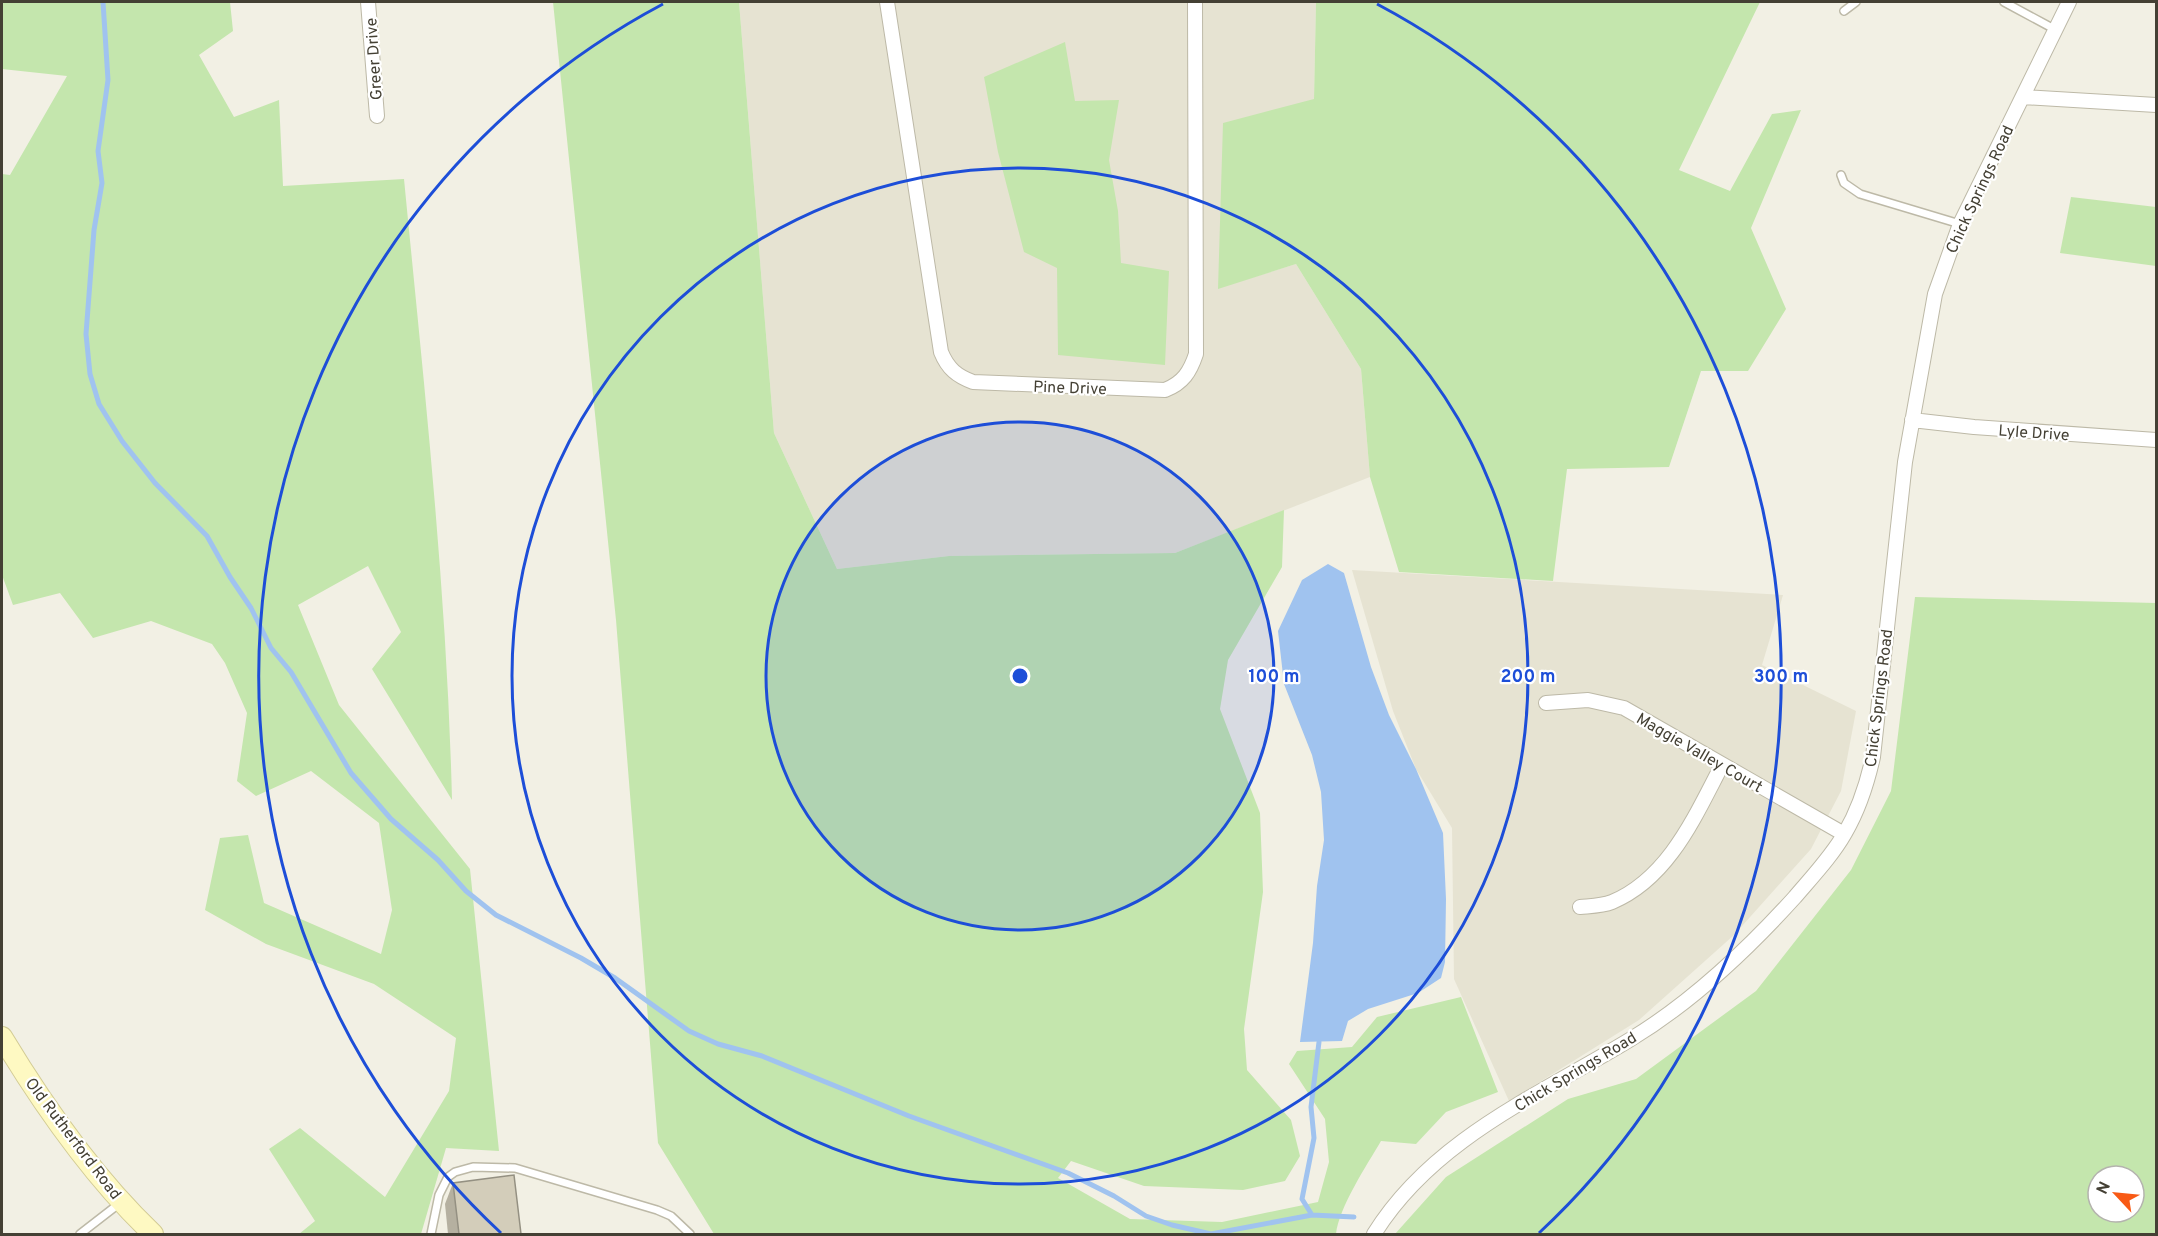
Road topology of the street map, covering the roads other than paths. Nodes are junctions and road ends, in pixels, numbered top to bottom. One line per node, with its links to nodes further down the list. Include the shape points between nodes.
1 (369, 2): 11 (street, Greer Drive)
2 (887, 2): 3 (street, Pine Drive, via 941,352 950,369 973,382 1166,390 1187,376 1196,354)
3 (1195, 2)
4 (1856, 2): 7 (lane)
5 (2004, 2): 8 (lane)
6 (2069, 2): 8 (street, Chick Springs Road)
7 (1844, 11)
8 (2056, 30): 9 (street, Chick Springs Road)
9 (2023, 97): 10 (street); 13 (street, Chick Springs Road)
10 (2157, 105)
11 (377, 116)
12 (1840, 175): 13 (lane, via 1844,183 1860,194)
13 (1960, 224): 14 (street, Chick Springs Road, via 1935,294)
14 (1912, 420): 15 (street, Lyle Drive); 18 (street, Chick Springs Road, via 1873,757 1861,801)
15 (2157, 440)
16 (1546, 703): 17 (street, Maggie Valley Court, via 1588,700 1624,708)
17 (1722, 765): 18 (street, Maggie Valley Court); 19 (street, via 1685,835 1656,872 1610,903)
18 (1844, 834): 26 (street, Chick Springs Road, via 1774,920 1702,987 1632,1039 1456,1145 1407,1191)
19 (1580, 907)
20 (2, 1037): 21 (street, Old Rutherford Road, via 59,1123)
21 (122, 1201): 22 (lane); 23 (street, Old Rutherford Road)
22 (80, 1234)
23 (153, 1234)
24 (431, 1234): 25 (lane, via 439,1196 448,1177 463,1168 494,1166 532,1172 657,1210 671,1216)
25 (690, 1234)
26 (1374, 1234)

